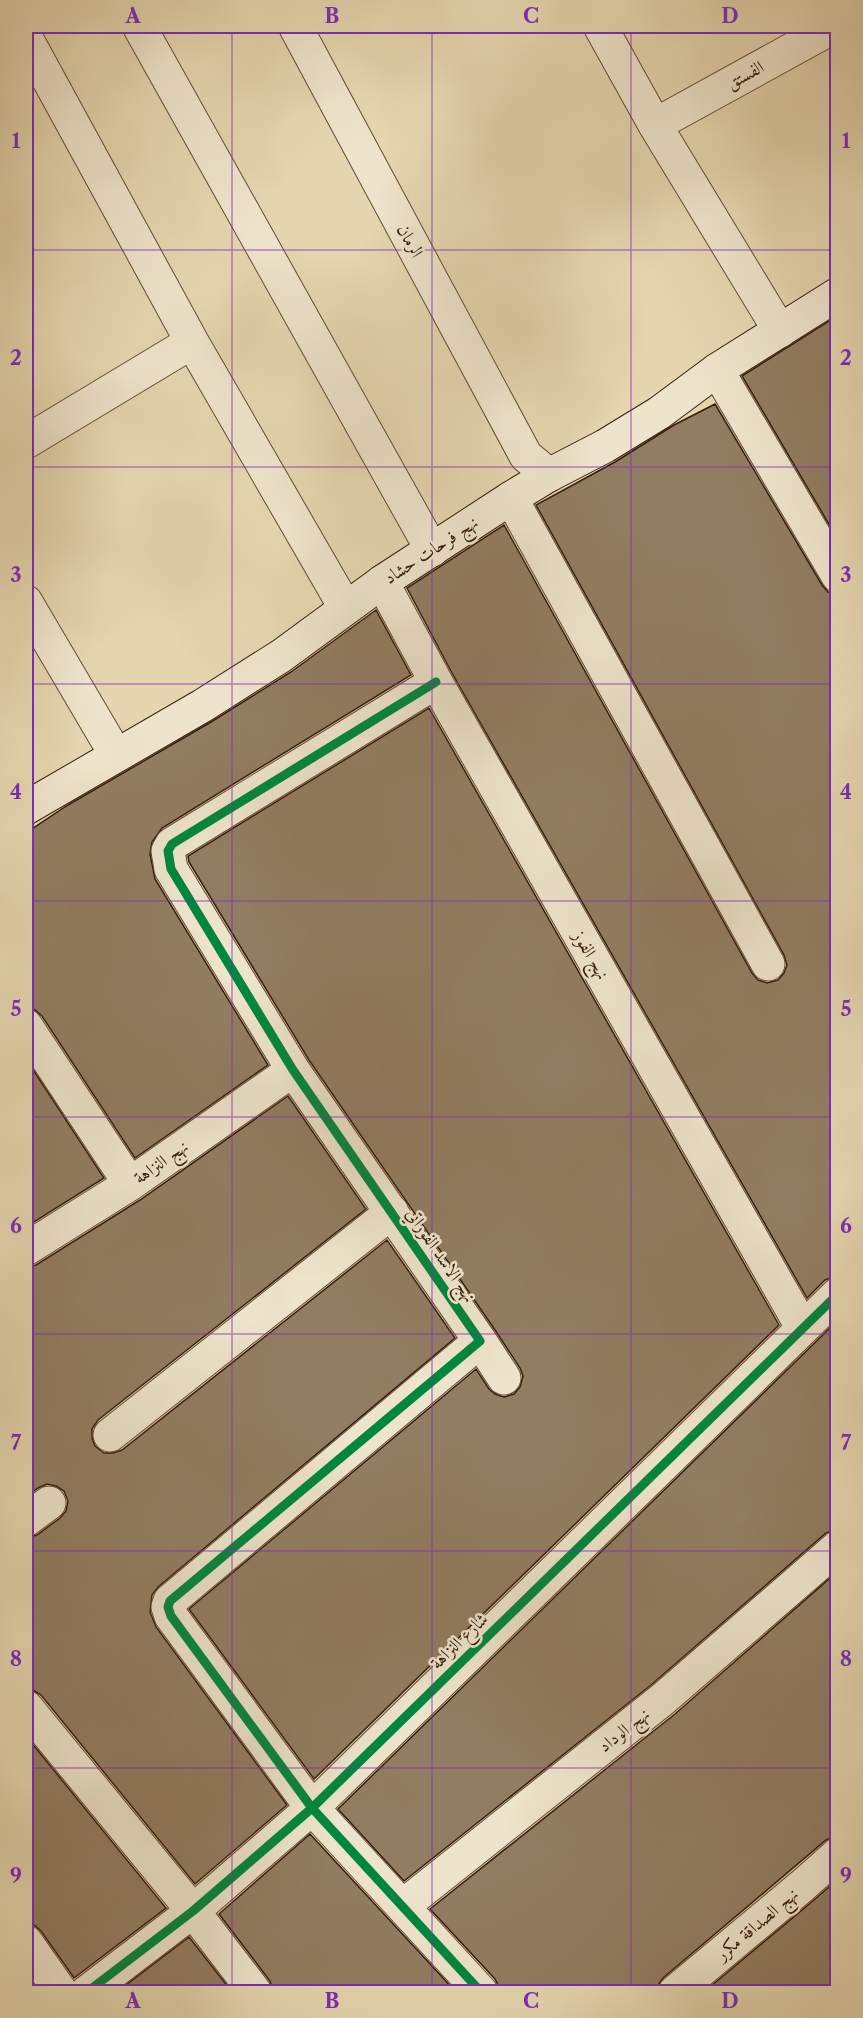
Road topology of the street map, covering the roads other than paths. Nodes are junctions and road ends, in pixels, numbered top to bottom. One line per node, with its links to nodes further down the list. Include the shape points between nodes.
1 (139, 26): 14 (street)
2 (295, 26): 12 (street, الرمان)
3 (600, 26): 6 (street)
4 (835, 26): 6 (street, الفستق)
5 (26, 38): 9 (street)
6 (655, 125): 8 (street)
7 (837, 294): 8 (street, نهج فرحات حشاد)
8 (780, 331): 10 (street, نهج فرحات حشاد)
9 (192, 342): 11 (street); 18 (street)
10 (717, 370): 12 (street, نهج فرحات حشاد, via 605,446); 15 (street)
11 (26, 442)
12 (538, 466): 13 (street, نهج فرحات حشاد)
13 (511, 498): 14 (street, نهج فرحات حشاد); 22 (street)
14 (432, 550): 16 (street, نهج فرحات حشاد)
15 (837, 576)
16 (382, 582): 18 (street, نهج فرحات حشاد); 19 (street, نهج الفوز)
17 (26, 602): 20 (street)
18 (345, 607): 20 (street, نهج فرحات حشاد, via 281,656)
19 (436, 682): 24 (street, نهج الاسد الفوراتي, via 172,844 168,851 171,869); 29 (street, نهج الفوز)
20 (116, 755): 21 (street, نهج فرحات حشاد)
21 (26, 808)
22 (768, 964)
23 (26, 1026): 25 (street)
24 (293, 1070): 25 (street, نهج النزاهة); 26 (street, نهج الاسد الفوراتي)
25 (130, 1184): 27 (street, نهج النزاهة)
26 (392, 1212): 30 (street, نهج الاسد الفوراتي); 32 (street)
27 (26, 1249)
28 (837, 1294): 29 (street, شارع النزاهة)
29 (802, 1327): 35 (street, شارع النزاهة)
30 (480, 1341): 31 (street, نهج الاسد الفوراتي); 35 (street, via 170,1601 171,1616)
31 (504, 1378)
32 (110, 1435)
33 (837, 1547): 37 (street, نهج الوداد, via 663,1699)
34 (26, 1707): 38 (street)
35 (312, 1808): 37 (street); 38 (street, شارع النزاهة)
36 (837, 1854): 44 (street, نهج الصداقة مكرر)
37 (403, 1906): 43 (street)
38 (193, 1911): 41 (street, شارع النزاهة); 42 (street)
39 (26, 1942): 40 (street)
40 (61, 1992)
41 (87, 1992)
42 (255, 1992)
43 (481, 1992)
44 (675, 1992)

